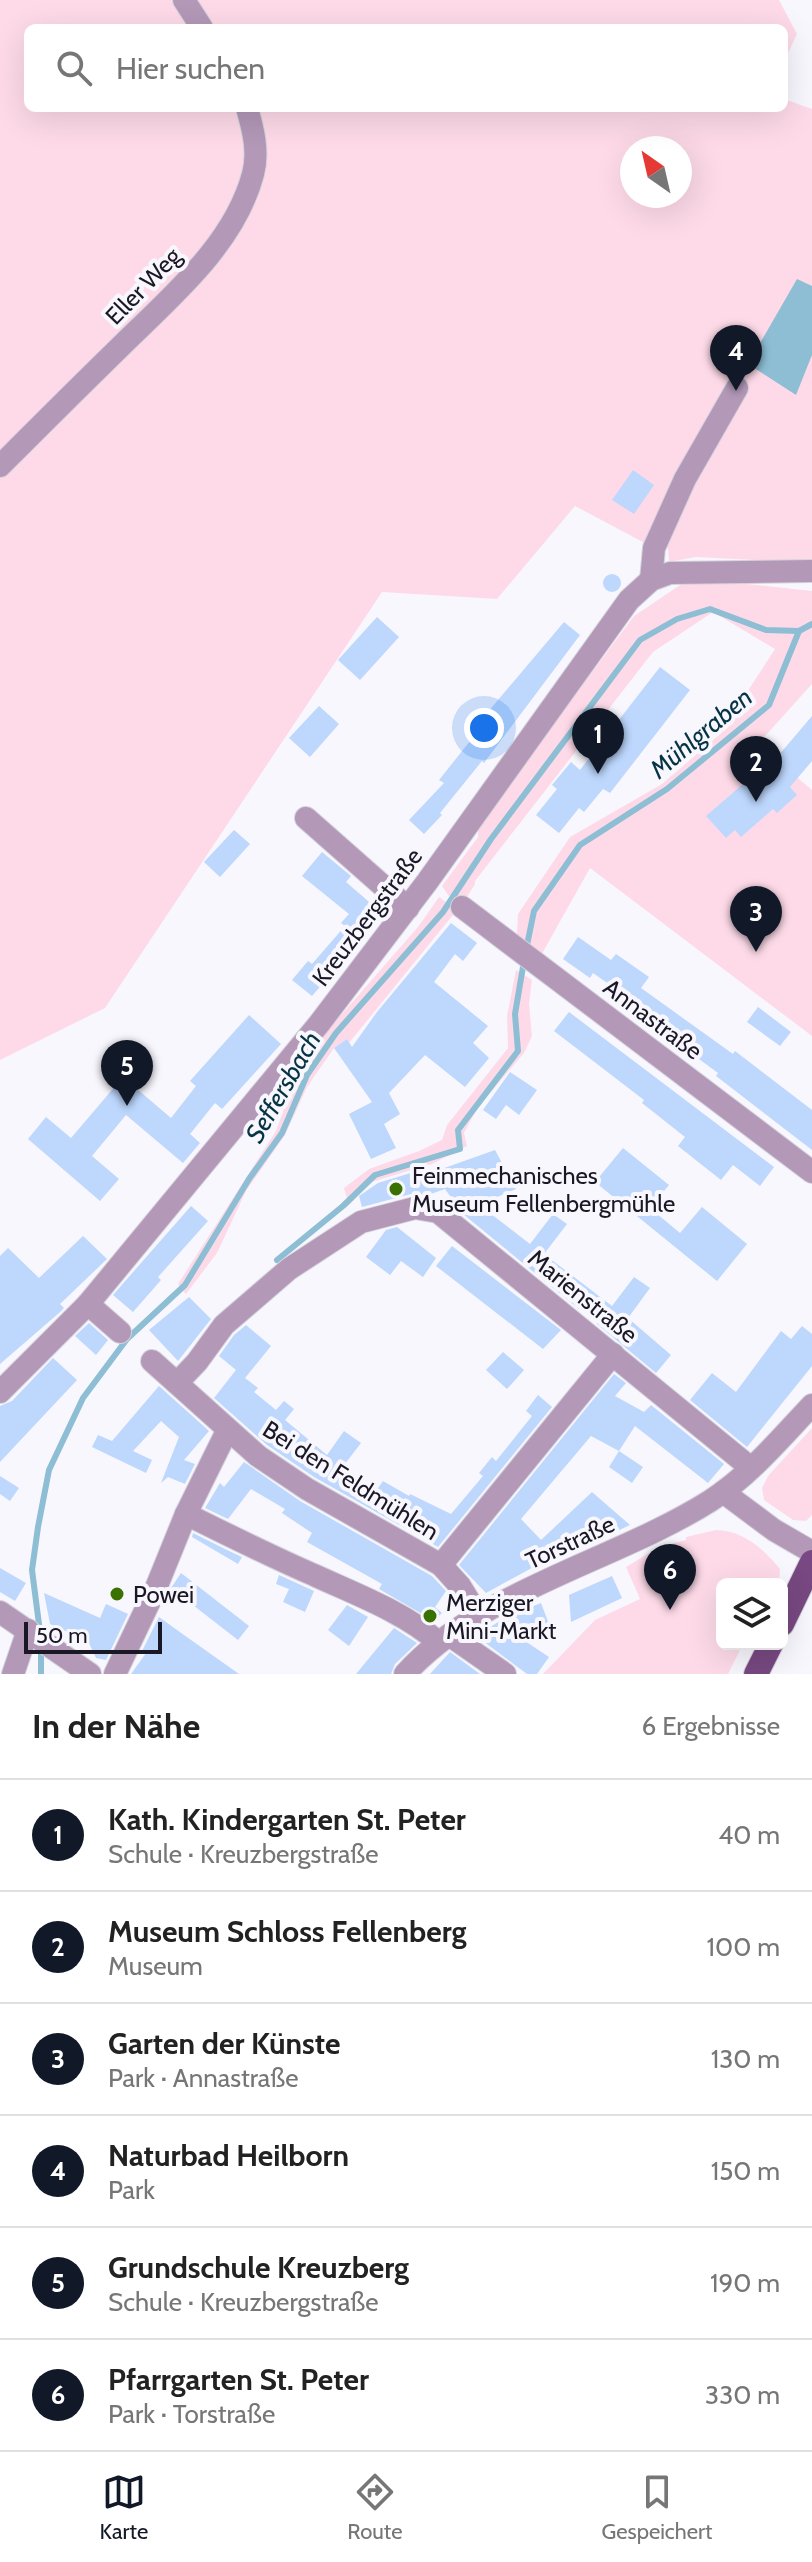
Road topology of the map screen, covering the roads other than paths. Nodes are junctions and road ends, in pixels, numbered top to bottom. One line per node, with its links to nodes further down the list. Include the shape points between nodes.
1 (184, 0): 2 (street)
2 (199, 24)
3 (248, 112): 5 (street, Eller Weg, via 255,133 254,171 227,231 165,302)
4 (737, 388): 7 (street, via 685,479 654,548)
5 (0, 466)
6 (812, 571): 7 (street, via 670,573)
7 (651, 580): 10 (street, Kreuzbergstraße, via 629,600)
8 (306, 818): 10 (street)
9 (462, 907): 11 (street, Annastraße)
10 (408, 908): 12 (street, Kreuzbergstraße)
11 (812, 1172)
12 (88, 1304): 13 (street); 17 (street, Kreuzbergstraße)
13 (120, 1332)
14 (613, 1354): 16 (street, Marienstraße, via 438,1212 415,1208 367,1221 289,1269 224,1325); 20 (street, Marienstraße); 25 (street)
15 (152, 1361): 16 (street, Bei den Feldmühlen)
16 (177, 1383): 19 (street, Bei den Feldmühlen)
17 (0, 1392)
18 (812, 1405): 20 (street, Torstraße)
19 (227, 1431): 22 (street); 25 (street, Bei den Feldmühlen, via 307,1489)
20 (751, 1468): 21 (street, Torstraße)
21 (723, 1492): 23 (street); 28 (street, Torstraße)
22 (186, 1514): 30 (street); 34 (street)
23 (812, 1552)
24 (812, 1562): 27 (main road)
25 (441, 1565): 28 (street, Bei den Feldmühlen)
26 (0, 1612): 29 (street)
27 (788, 1612)
28 (479, 1617): 30 (street, Torstraße)
29 (32, 1634): 32 (street); 33 (street)
30 (444, 1639): 35 (street, Torstraße); 36 (street)
31 (768, 1650): 37 (main road)
32 (13, 1674)
33 (90, 1674)
34 (115, 1674)
35 (405, 1674)
36 (505, 1674)
37 (756, 1674)

